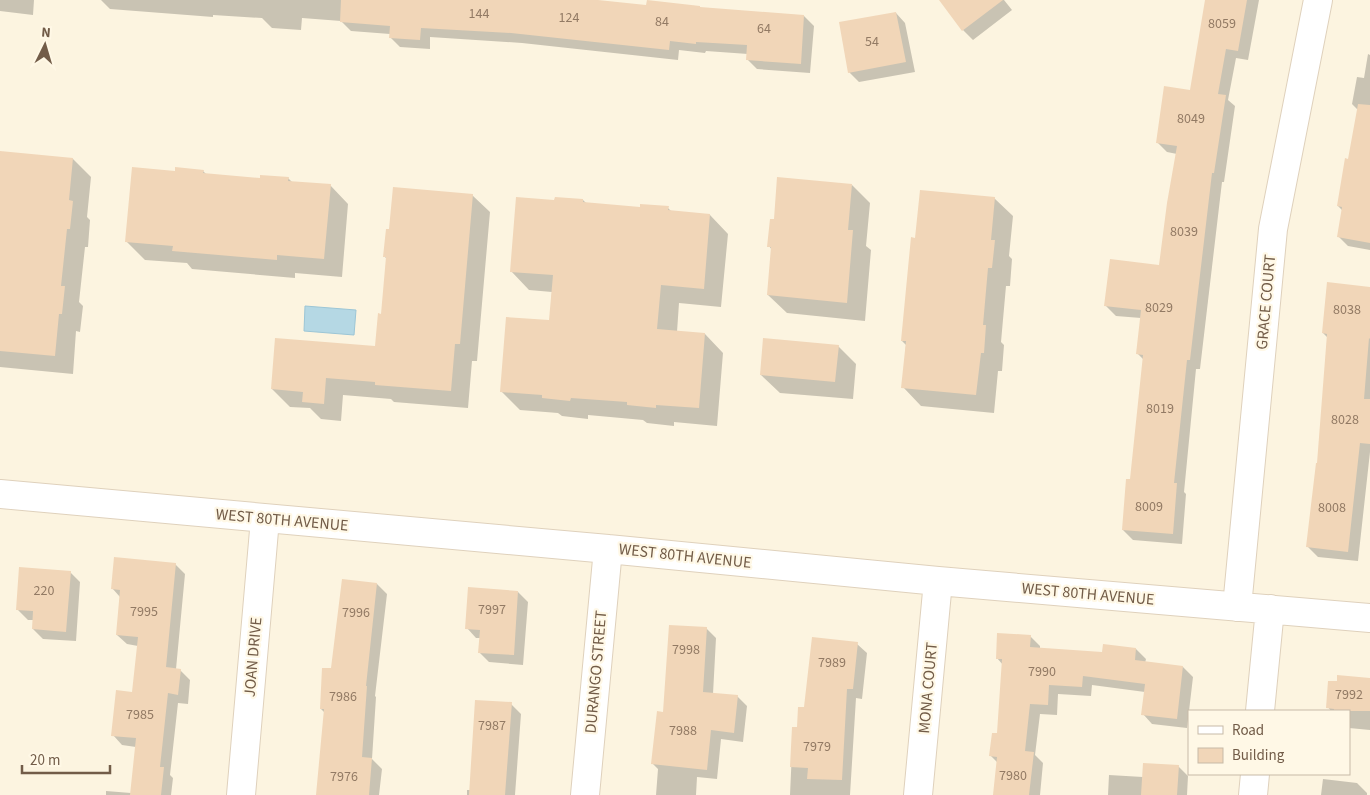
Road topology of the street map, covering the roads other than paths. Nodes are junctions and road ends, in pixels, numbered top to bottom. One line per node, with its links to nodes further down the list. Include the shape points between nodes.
1 (1318, 0): 6 (street, GRACE COURT, via 1273,229)
2 (0, 494): 3 (street, WEST 80TH AVENUE)
3 (265, 519): 4 (street, WEST 80TH AVENUE); 11 (street, JOAN DRIVE)
4 (608, 549): 5 (street, WEST 80TH AVENUE); 12 (street, DURANGO STREET)
5 (938, 581): 6 (street, WEST 80TH AVENUE); 13 (street, MONA COURT)
6 (1237, 607): 7 (street, WEST 80TH AVENUE)
7 (1270, 609): 8 (street, WEST 80TH AVENUE); 9 (street)
8 (1370, 618)
9 (1260, 710)
10 (1255, 775): 14 (street)
11 (241, 795)
12 (585, 795)
13 (918, 795)
14 (1253, 795)

